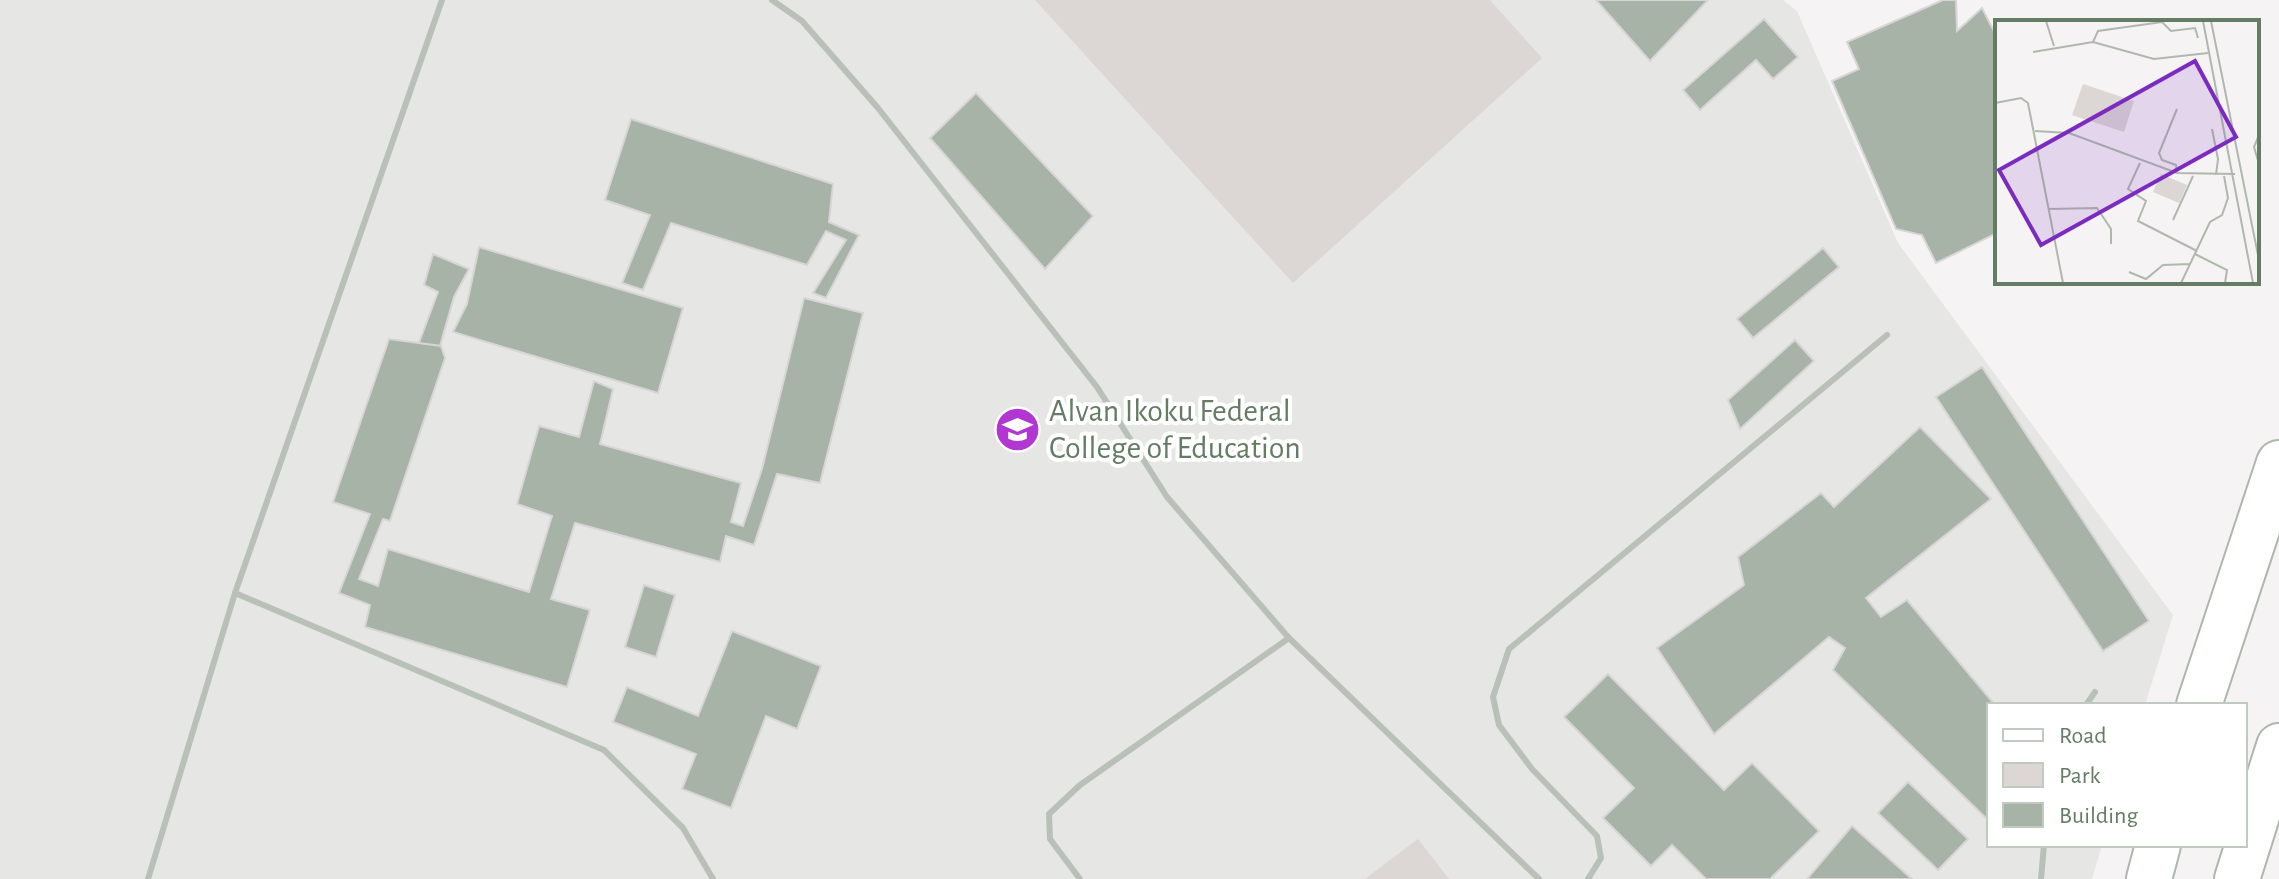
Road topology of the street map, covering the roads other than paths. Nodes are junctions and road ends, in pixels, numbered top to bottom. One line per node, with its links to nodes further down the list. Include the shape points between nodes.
1 (442, 0): 5 (lane)
2 (772, 0): 6 (lane, via 802,21 878,108 1087,375 1167,497)
3 (1887, 335): 17 (lane, via 1509,649 1493,697 1499,725 1532,769 1597,836 1601,858)
4 (2279, 463): 9 (main road)
5 (235, 593): 13 (lane); 14 (lane, via 604,750 683,828)
6 (1289, 638): 15 (lane, via 1080,785 1049,814 1050,839); 16 (lane)
7 (2095, 692): 8 (lane)
8 (2087, 703)
9 (2200, 703)
10 (2279, 746): 20 (main road)
11 (2044, 847): 18 (lane)
12 (2157, 847): 19 (main road)
13 (148, 879)
14 (713, 879)
15 (1080, 879)
16 (1539, 879)
17 (1588, 879)
18 (2041, 879)
19 (2149, 879)
20 (2237, 879)

